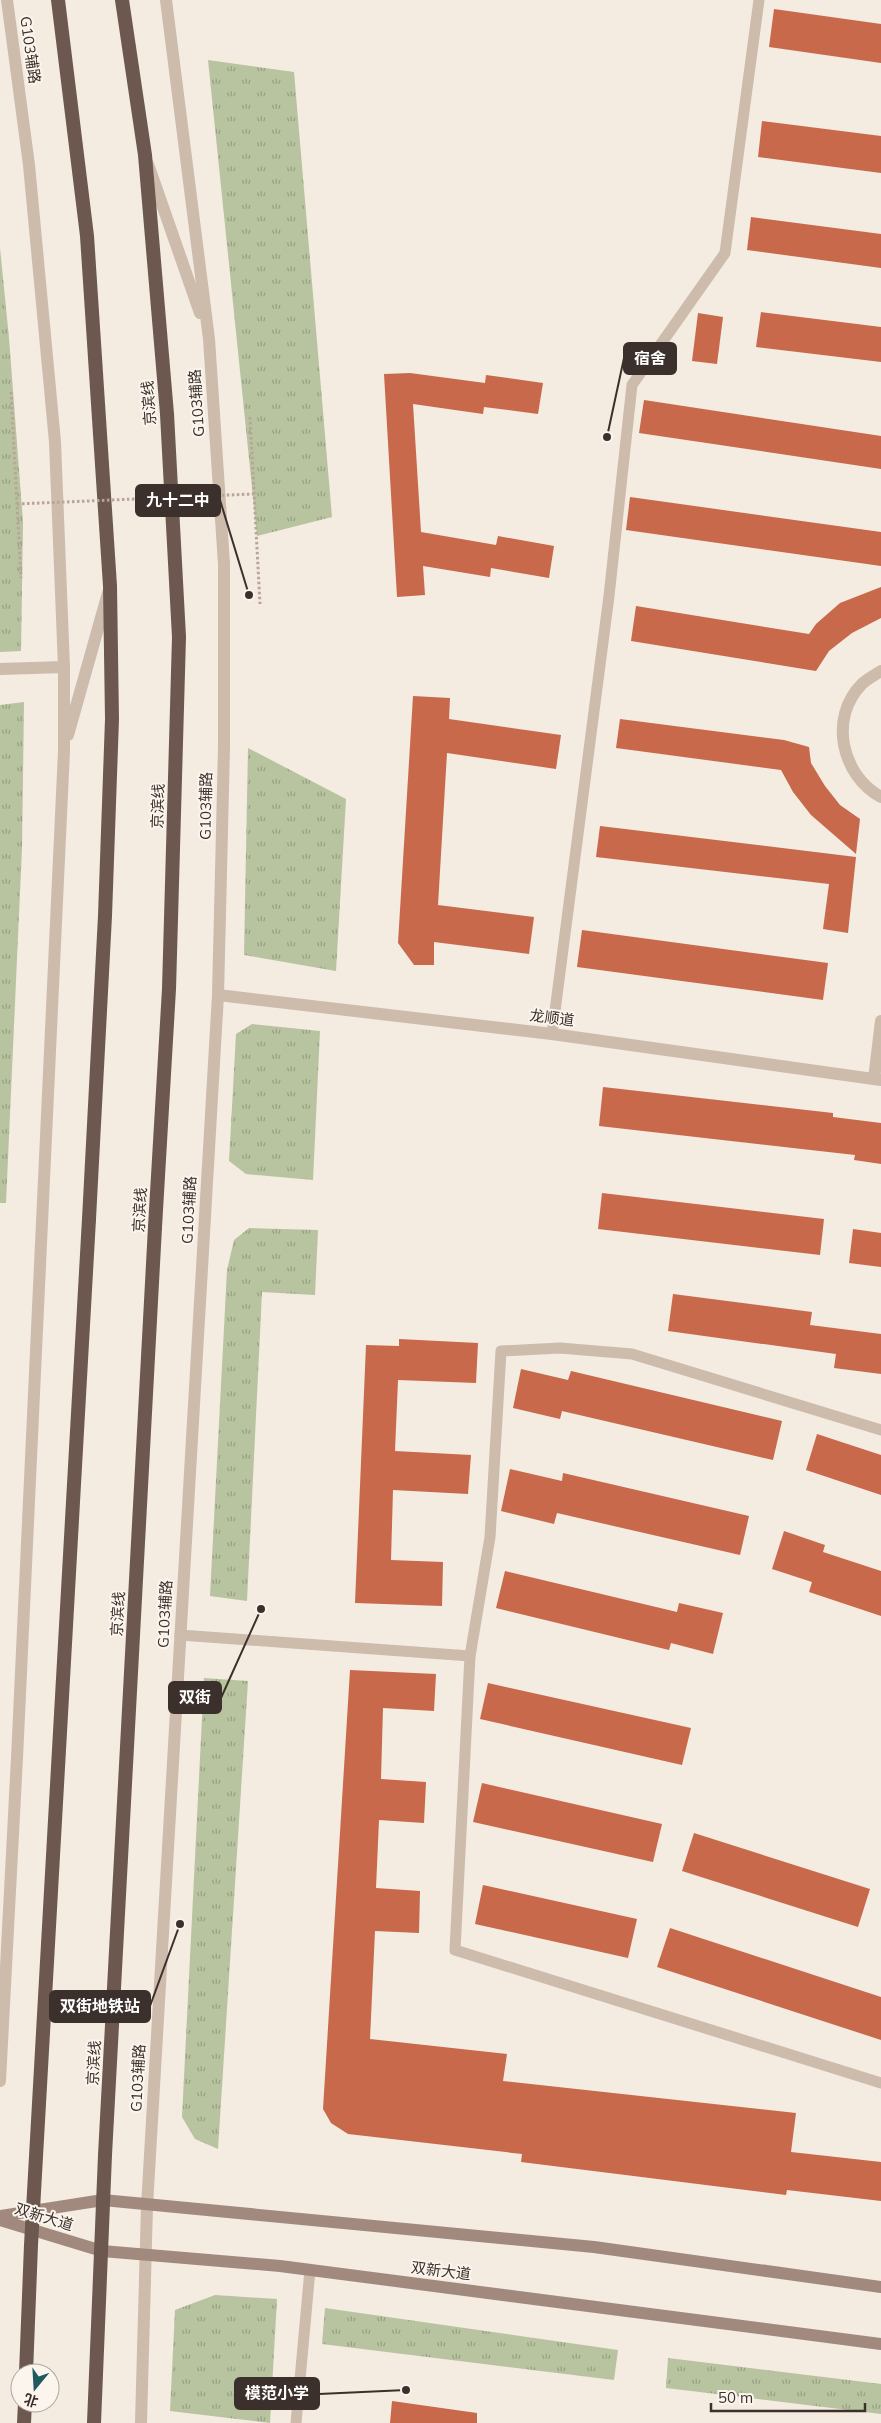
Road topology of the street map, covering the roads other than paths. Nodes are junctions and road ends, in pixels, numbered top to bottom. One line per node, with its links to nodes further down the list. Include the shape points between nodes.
1 (7, 0): 9 (street, G103辅路, via 29,166 56,442)
2 (58, 0): 8 (highway, via 87,236)
3 (122, 0): 6 (highway, 京滨线)
4 (166, 0): 7 (street, G103辅路)
5 (759, 0): 16 (lane, via 725,254 632,385 609,596)
6 (145, 155): 7 (street); 31 (highway, 京滨线, bridge, via 167,414 179,637 170,989 106,2135)
7 (209, 339): 14 (street, G103辅路, via 224,564 224,748)
8 (110, 586): 12 (street); 30 (highway, bridge, via 112,719 105,916 30,2246)
9 (64, 667): 10 (street); 12 (street, G103辅路)
10 (0, 669)
11 (881, 671): 13 (street, via 862,684 849,703 842,725 845,753 858,779)
12 (64, 751): 21 (street, G103辅路)
13 (881, 797)
14 (218, 995): 16 (street, 龙顺道); 19 (street, G103辅路)
15 (881, 1021): 17 (street)
16 (552, 1034): 17 (street, 龙顺道)
17 (877, 1080)
18 (881, 1430): 20 (lane, via 632,1354 560,1348 501,1352 490,1537)
19 (180, 1635): 20 (lane); 23 (street, G103辅路)
20 (470, 1656): 22 (lane, via 455,1950)
21 (0, 2081)
22 (881, 2083)
23 (147, 2206): 24 (main road, 双新大道, via 102,2200); 26 (street, G103辅路); 28 (main road, 双新大道, via 594,2247)
24 (0, 2216)
25 (0, 2220): 26 (main road, 双新大道, via 102,2251)
26 (146, 2254): 27 (main road, 双新大道); 32 (street, G103辅路)
27 (310, 2270): 29 (main road, 双新大道); 33 (lane)
28 (881, 2287)
29 (881, 2344)
30 (26, 2363)
31 (94, 2423)
32 (140, 2423)
33 (296, 2423)

